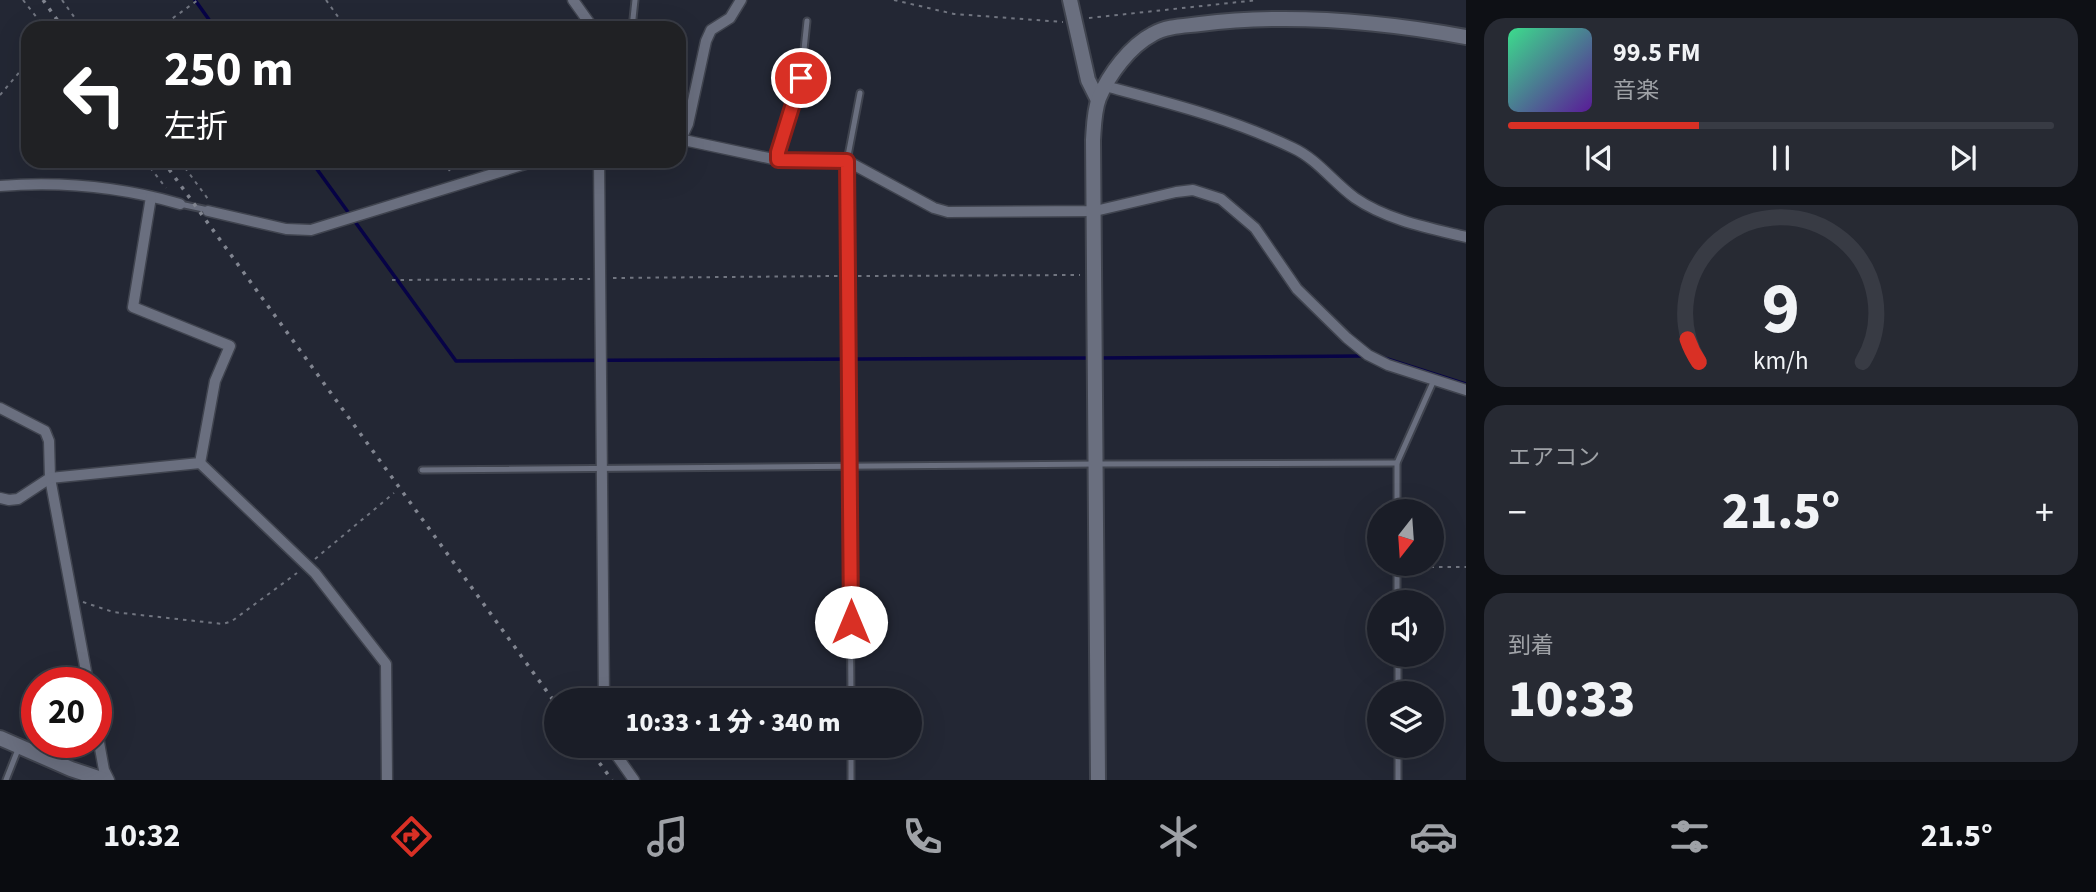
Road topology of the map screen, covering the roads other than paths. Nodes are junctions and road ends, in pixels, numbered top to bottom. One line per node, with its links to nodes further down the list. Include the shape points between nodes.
1 (573, 0): 5 (street)
2 (635, 0): 6 (lane)
3 (741, 0): 12 (street, via 706,41)
4 (1070, 0): 11 (street, via 1088,80)
5 (588, 21)
6 (633, 21)
7 (807, 21): 14 (lane, via 801,78)
8 (1466, 37): 9 (street, via 1387,25 1275,18 1172,28 1140,42)
9 (1105, 86): 11 (street); 23 (street, via 1226,120 1296,149 1354,198 1379,211)
10 (860, 93): 15 (lane)
11 (1098, 100): 22 (street, via 1093,140)
12 (686, 128)
13 (686, 139): 14 (street)
14 (778, 160): 15 (street)
15 (847, 161): 22 (street, via 948,212); 30 (lane)
16 (513, 168): 21 (street, via 311,230 286,229)
17 (600, 168): 31 (street)
18 (0, 186): 19 (street, via 77,184)
19 (151, 197): 20 (street); 27 (street, via 133,307 230,346 215,381)
20 (176, 203): 21 (lane)
21 (212, 211)
22 (1094, 211): 24 (street, via 1193,190 1221,199 1255,228 1297,289 1347,338 1388,365); 29 (street)
23 (1466, 237)
24 (1434, 380): 25 (street); 28 (lane)
25 (1466, 390)
26 (0, 408): 33 (street, via 45,431)
27 (200, 463): 33 (street); 47 (street, via 307,565 386,664)
28 (1397, 463): 29 (lane); 35 (lane)
29 (1097, 464): 30 (lane); 50 (street)
30 (850, 467): 31 (lane); 38 (lane)
31 (603, 468): 32 (lane); 37 (street)
32 (422, 470)
33 (50, 478): 34 (street, via 18,499); 36 (street)
34 (0, 498)
35 (1397, 499)
36 (85, 667)
37 (604, 688)
38 (851, 688)
39 (0, 738): 40 (street)
40 (19, 747): 45 (lane); 46 (street)
41 (102, 758): 46 (street)
42 (618, 758): 48 (street)
43 (851, 758): 49 (lane)
44 (1398, 758): 51 (lane)
45 (6, 780)
46 (106, 780)
47 (387, 780)
48 (634, 780)
49 (851, 780)
50 (1098, 780)
51 (1398, 780)

